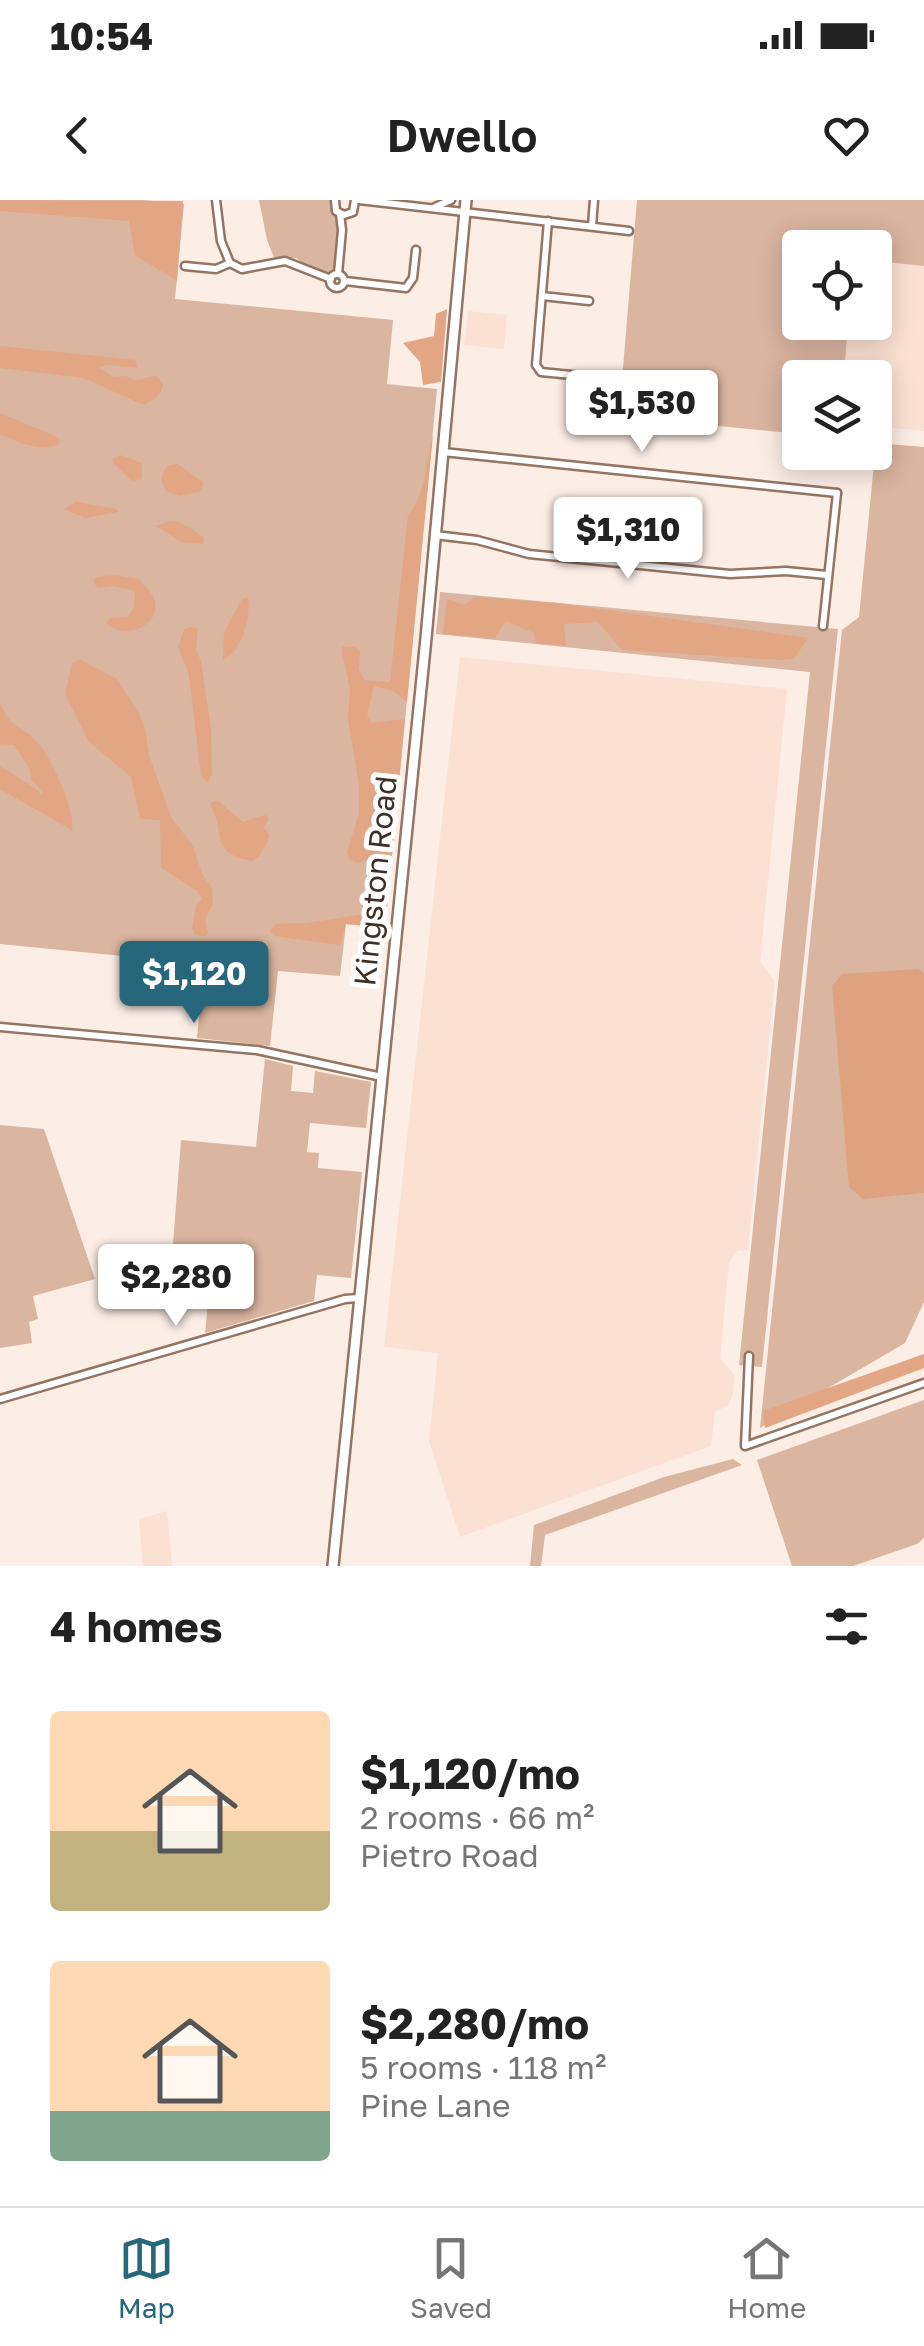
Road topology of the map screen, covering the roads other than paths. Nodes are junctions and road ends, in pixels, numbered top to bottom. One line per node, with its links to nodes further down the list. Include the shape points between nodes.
1 (216, 200): 14 (street)
2 (334, 200): 8 (street)
3 (451, 200): 7 (street)
4 (466, 200): 9 (main road, Kingston Road)
5 (594, 200): 11 (street)
6 (356, 203): 7 (street); 8 (street)
7 (434, 208): 9 (street)
8 (344, 214): 16 (street)
9 (464, 214): 10 (street); 21 (main road, Kingston Road)
10 (548, 221): 11 (street); 18 (street)
11 (592, 226): 12 (street)
12 (629, 230)
13 (416, 250): 17 (street, via 406,288)
14 (230, 263): 15 (street, via 216,269); 16 (street, via 242,269 285,261)
15 (184, 266)
16 (334, 276): 17 (street); 17 (street, via 337,288)
17 (344, 281)
18 (542, 296): 19 (street); 20 (street, via 538,369)
19 (589, 302)
20 (582, 376)
21 (443, 452): 22 (main road, Kingston Road); 23 (street, via 837,492)
22 (436, 535): 23 (street, via 528,554 730,574); 26 (main road, Kingston Road)
23 (827, 575): 24 (street)
24 (823, 626)
25 (0, 1027): 26 (street, via 257,1050)
26 (382, 1077): 27 (main road, Kingston Road)
27 (358, 1298): 30 (street); 31 (main road, Kingston Road)
28 (749, 1356): 29 (street, via 745,1446)
29 (924, 1383)
30 (0, 1399)
31 (332, 1566)

